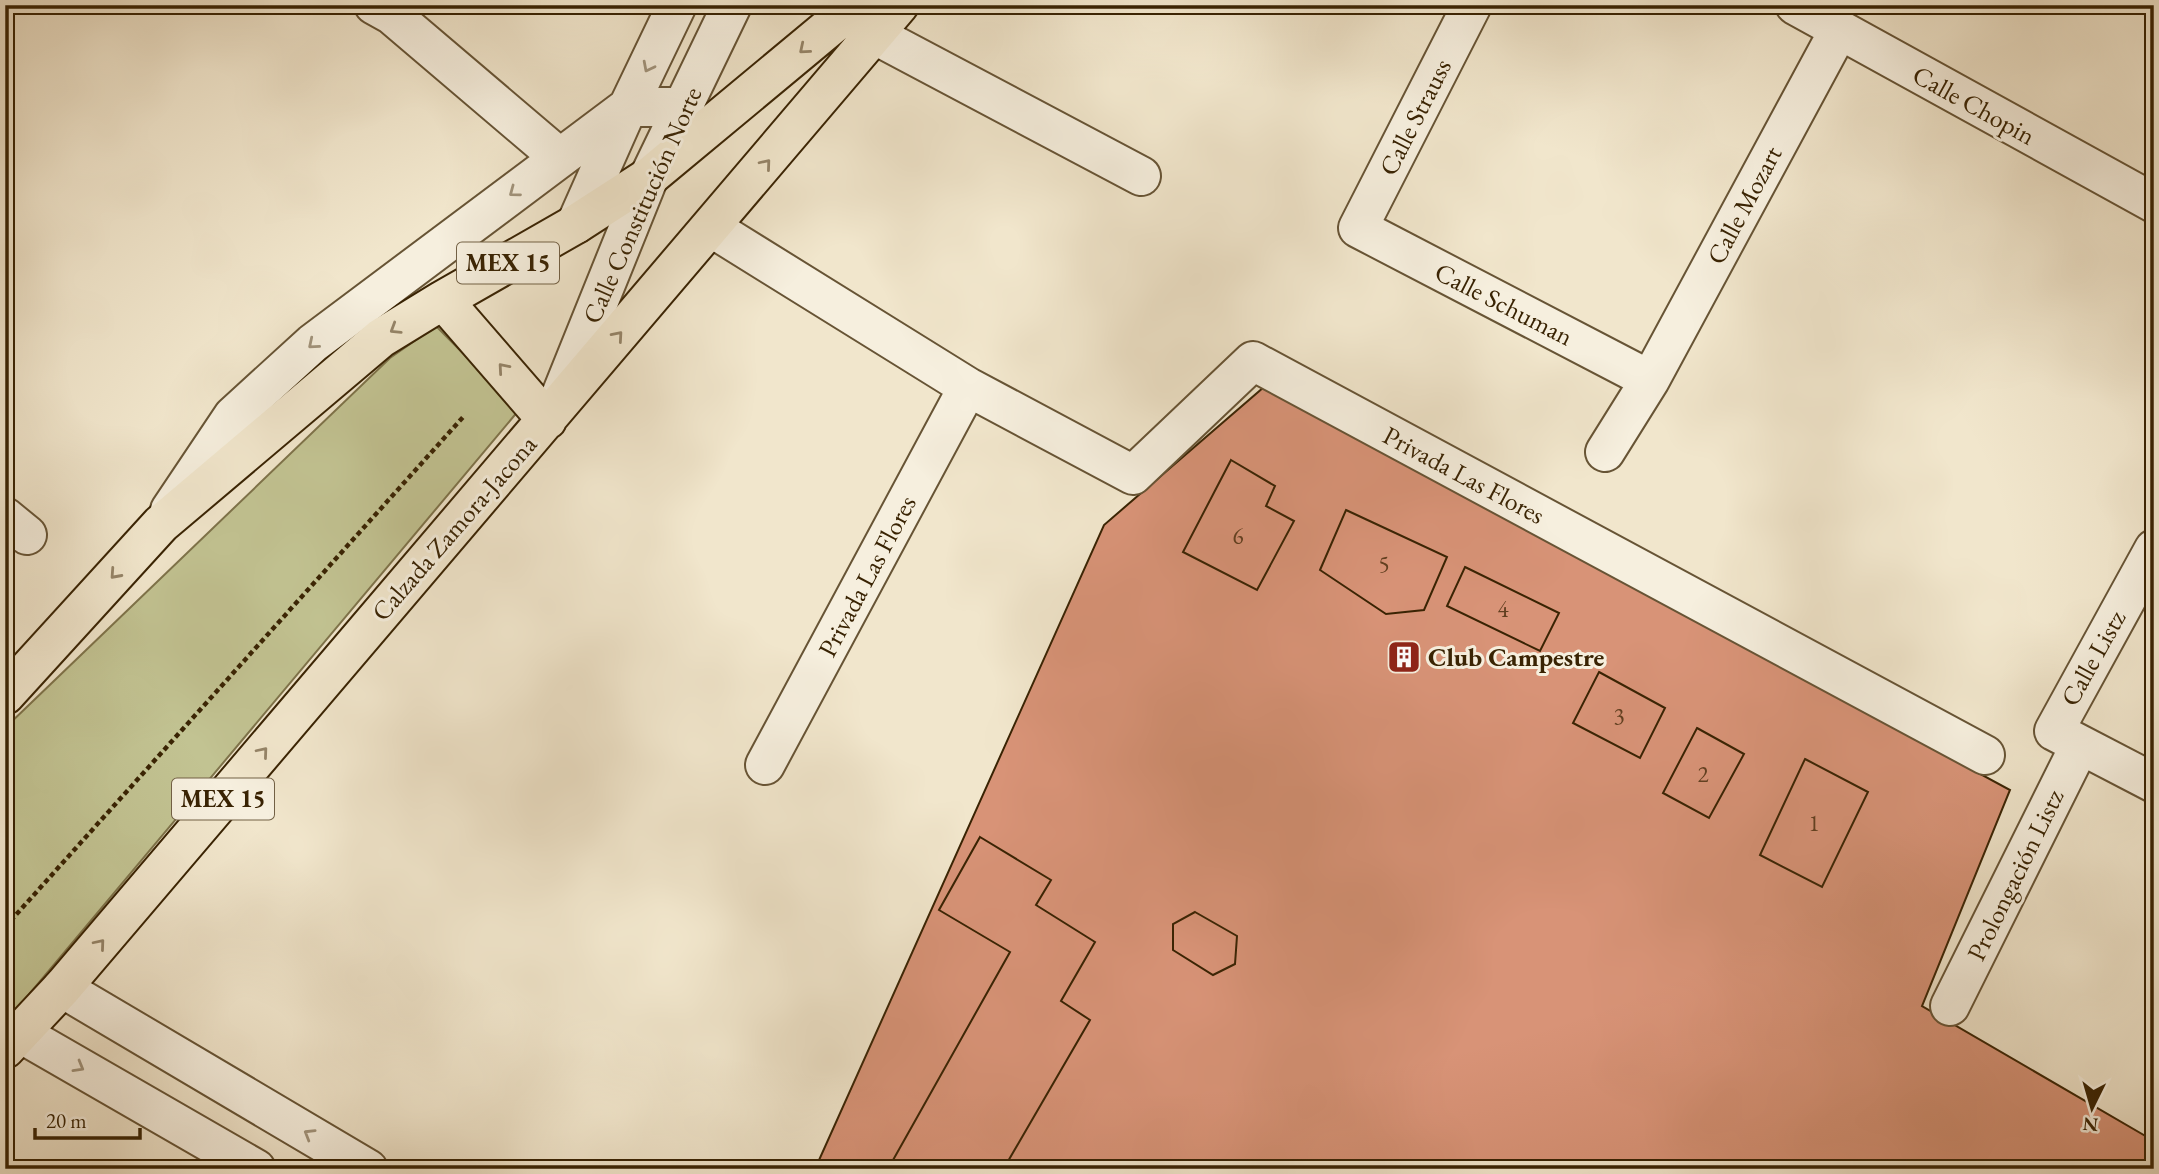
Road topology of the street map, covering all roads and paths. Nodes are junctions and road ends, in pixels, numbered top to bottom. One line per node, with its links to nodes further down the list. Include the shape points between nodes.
1 (374, 5): 11 (street)
2 (677, 5): 9 (street, Calle Constitución Norte, one-way to 9)
3 (732, 5): 10 (street, Calle Constitución Norte)
4 (900, 5): 7 (main road, Calzada Zamora-Jacona / MEX 15)
5 (1472, 5): 17 (street, Calle Strauss)
6 (1795, 5): 8 (street, Calle Chopin)
7 (865, 20): 12 (street); 13 (main road, Calzada Zamora-Jacona / MEX 15, one-way to 13); 16 (main road, Calzada Zamora-Jacona / MEX 15, one-way to 7)
8 (1839, 30): 14 (street, Calle Chopin); 19 (street, Calle Mozart)
9 (628, 107): 10 (street); 11 (street); 15 (street, Calle Constitución Norte)
10 (685, 107): 13 (street, Calle Constitución Norte)
11 (560, 158): 24 (street, one-way to 24, via 313,343 233,416)
12 (1141, 176)
13 (649, 177): 15 (main road, Calzada Zamora-Jacona / MEX 15); 21 (street, Calle Constitución Norte)
14 (2154, 203)
15 (576, 223): 18 (main road, Calzada Zamora-Jacona / MEX 15)
16 (712, 228): 20 (street, Privada Las Flores); 21 (main road, Calzada Zamora-Jacona / MEX 15, one-way to 16)
17 (1357, 228): 19 (street, Calle Schuman)
18 (443, 300): 21 (main road, one-way to 18); 24 (main road, Calzada Zamora-Jacona / MEX 15, one-way to 24, via 381,338)
19 (1650, 380): 23 (street, Calle Mozart)
20 (968, 387): 28 (street, Privada Las Flores, via 1133,475 1254,361); 29 (street, Privada Las Flores)
21 (552, 413): 32 (main road, Calzada Zamora-Jacona / MEX 15, one-way to 21)
22 (464, 416): 31 (path)
23 (1605, 452)
24 (161, 524): 26 (main road, Calzada Zamora-Jacona / MEX 15, one-way to 26)
25 (2154, 549): 27 (street, Calle Listz)
26 (5, 695)
27 (2067, 738): 30 (street); 33 (street, Prolongación Listz)
28 (1985, 755)
29 (765, 765)
30 (2154, 783)
31 (5, 927)
32 (62, 988): 34 (main road, Calzada Zamora-Jacona / MEX 15); 35 (street)
33 (1950, 1006)
34 (13, 1041): 36 (street, one-way to 36)
35 (156, 1044): 36 (street); 38 (street, one-way to 35)
36 (125, 1093): 37 (street)
37 (256, 1169)
38 (368, 1169)

